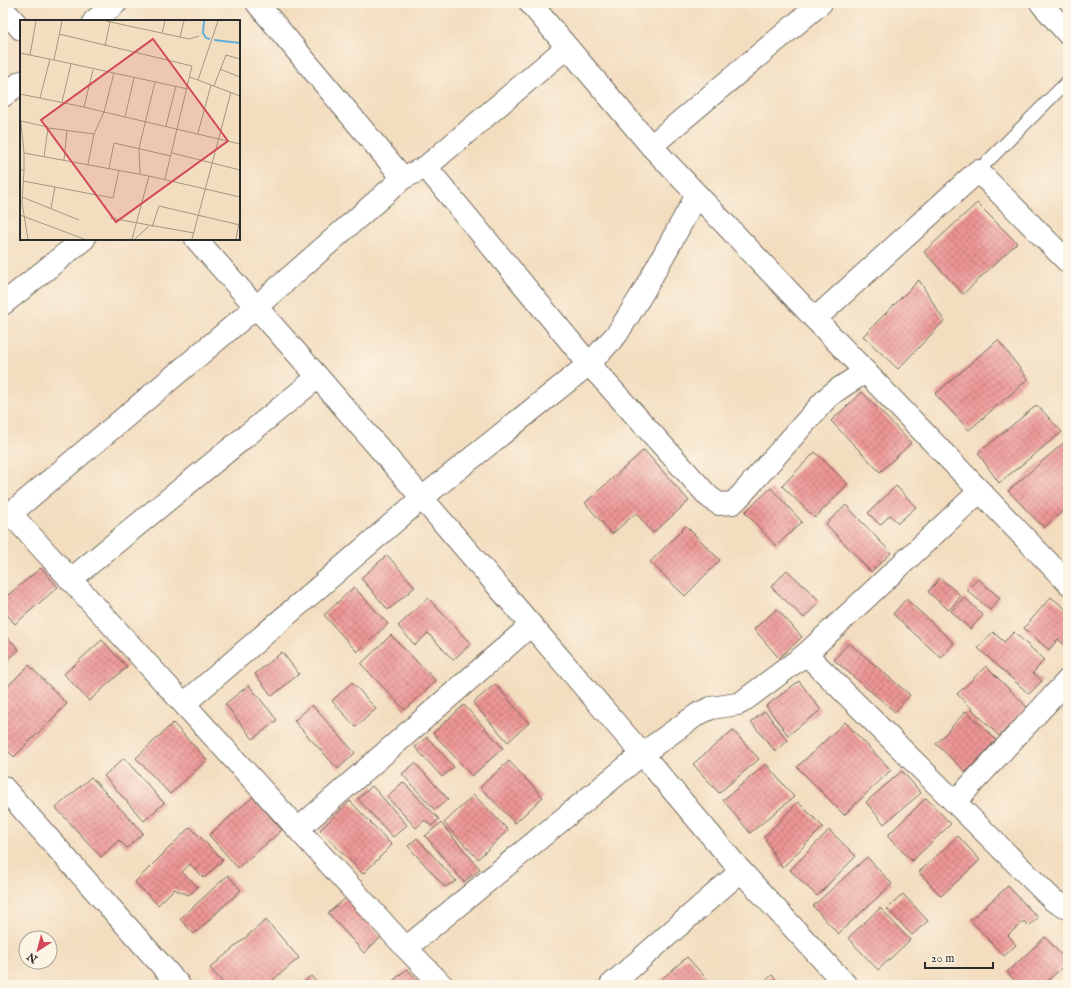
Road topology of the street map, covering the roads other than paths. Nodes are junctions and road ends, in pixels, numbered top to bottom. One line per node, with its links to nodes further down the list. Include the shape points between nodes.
1 (116, 3): 7 (street)
2 (257, 3): 17 (street)
3 (530, 3): 10 (street)
4 (821, 3): 14 (street)
5 (1041, 3): 9 (street)
6 (3, 9): 8 (street)
7 (95, 20)
8 (20, 28)
9 (1068, 34)
10 (567, 47): 14 (street); 15 (street)
11 (1068, 81): 16 (lane)
12 (20, 83): 13 (street)
13 (3, 96)
14 (651, 146): 18 (street)
15 (426, 167): 17 (street); 25 (street)
16 (978, 171): 21 (street); 24 (street)
17 (403, 178): 23 (street)
18 (697, 195): 24 (street); 25 (street, via 617,334)
19 (83, 240): 22 (street)
20 (197, 240): 23 (street)
21 (1068, 262)
22 (3, 304)
23 (256, 307): 27 (street); 30 (street)
24 (815, 319): 26 (street)
25 (589, 364): 26 (street, via 709,497 720,504 733,504 833,392); 29 (street)
26 (866, 372): 28 (street)
27 (318, 377): 29 (street); 31 (street)
28 (980, 491): 32 (street); 34 (street)
29 (422, 498): 33 (street); 36 (street)
30 (7, 517): 31 (street)
31 (70, 580): 36 (street)
32 (1068, 583)
33 (531, 625): 37 (street); 40 (street)
34 (806, 654): 37 (street, via 742,702 710,708 698,714); 39 (street)
35 (1068, 680): 39 (street)
36 (184, 704): 40 (street)
37 (642, 754): 41 (street); 43 (street)
38 (3, 786): 44 (street)
39 (955, 802): 42 (street, via 1054,901 1065,906)
40 (298, 829): 43 (street)
41 (741, 871): 46 (street); 47 (street)
42 (1066, 914)
43 (406, 948): 45 (street)
44 (179, 985)
45 (442, 985)
46 (611, 985)
47 (846, 985)

